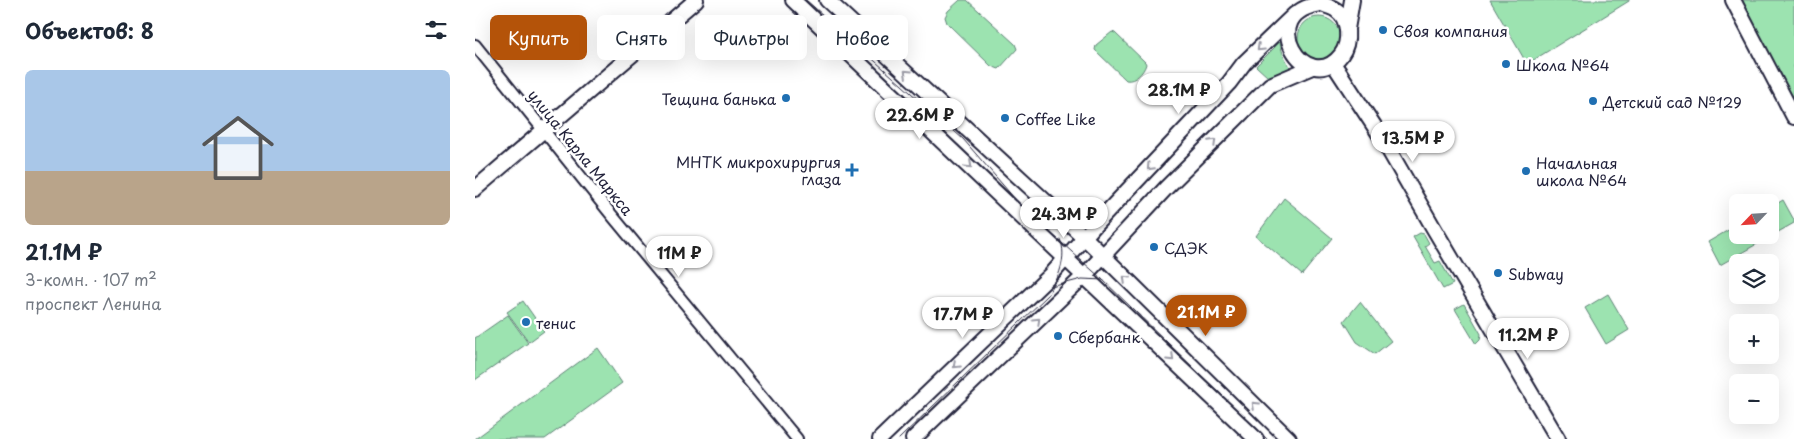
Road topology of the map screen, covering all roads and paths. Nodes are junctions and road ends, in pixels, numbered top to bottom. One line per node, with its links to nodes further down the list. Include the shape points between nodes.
1 (695, 0): 12 (main road)
2 (793, 0): 16 (main road, one-way to 16)
3 (827, 0): 14 (main road, one-way to 3)
4 (1352, 0): 7 (main road)
5 (1733, 0): 11 (main road)
6 (1303, 6): 7 (main road, via 1322,4 1337,10); 10 (main road, via 1289,29 1289,45 1303,63); 14 (main road, one-way to 14, via 1244,63)
7 (1347, 30): 9 (main road, via 1342,55)
8 (475, 45): 12 (street, улица Карла Маркса)
9 (1333, 63): 10 (main road); 23 (main road, via 1382,138)
10 (1312, 67): 15 (main road, one-way to 10, via 1270,85)
11 (1794, 117)
12 (545, 130): 13 (main road); 18 (street, улица Карла Маркса)
13 (475, 190)
14 (1084, 237): 15 (main road); 16 (main road)
15 (1103, 256): 17 (main road); 22 (main road, one-way to 15)
16 (1067, 258): 17 (main road); 19 (main road, one-way to 19)
17 (1085, 276): 20 (main road, one-way to 17); 21 (main road, one-way to 21)
18 (797, 439)
19 (880, 439)
20 (913, 439)
21 (1256, 439)
22 (1289, 439)
23 (1558, 439)

